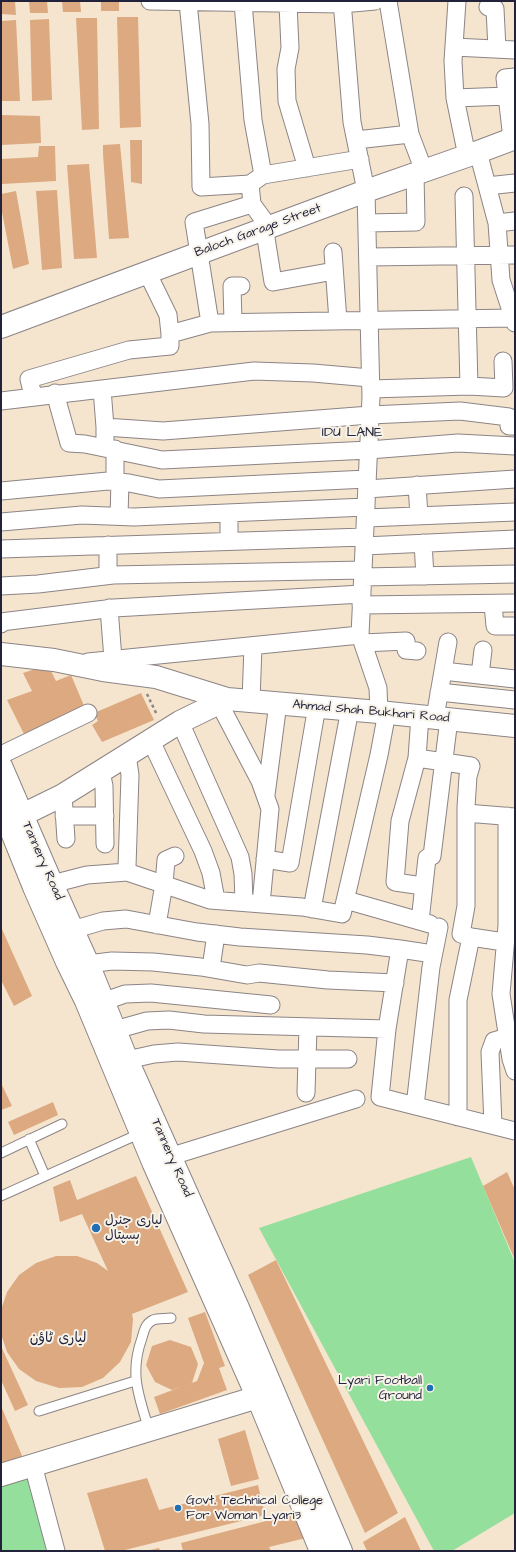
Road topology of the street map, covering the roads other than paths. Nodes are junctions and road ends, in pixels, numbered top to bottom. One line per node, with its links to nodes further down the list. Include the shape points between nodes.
1 (150, 1): 6 (street)
2 (375, 1): 8 (street)
3 (388, 1): 16 (street)
4 (457, 1): 10 (street)
5 (490, 1): 11 (street, via 488,7 495,8)
6 (188, 2): 7 (street); 23 (street, via 200,124 201,187)
7 (244, 3): 9 (street); 23 (street)
8 (342, 3): 9 (street); 18 (street, via 352,122)
9 (288, 4): 21 (street, via 288,101)
10 (454, 47): 11 (street); 15 (street)
11 (497, 49): 12 (street)
12 (515, 50)
13 (515, 77): 14 (street, via 505,78)
14 (507, 96): 15 (street); 17 (street)
15 (456, 98): 19 (street)
16 (410, 134): 18 (street); 22 (street)
17 (514, 139): 19 (street, Baloch Garage Street)
18 (356, 140): 20 (street)
19 (473, 154): 22 (street, Baloch Garage Street); 25 (street)
20 (360, 159): 21 (street); 26 (street)
21 (307, 168): 23 (street)
22 (419, 172): 26 (street, Baloch Garage Street); 31 (street, via 416,222)
23 (257, 180): 28 (street)
24 (515, 183): 25 (street)
25 (487, 186): 30 (street)
26 (366, 191): 31 (street); 32 (street, Baloch Garage Street)
27 (464, 196): 35 (street)
28 (252, 204): 32 (street, via 263,219); 34 (street, via 194,222)
29 (515, 221): 30 (street)
30 (497, 222): 36 (street)
31 (367, 223): 37 (street)
32 (264, 229): 34 (street, Baloch Garage Street); 38 (street, via 273,282)
33 (333, 252): 38 (street)
34 (200, 253): 39 (street, Baloch Garage Street); 46 (street)
35 (466, 255): 36 (street); 37 (street); 41 (street)
36 (507, 255): 42 (street, via 501,280)
37 (368, 257): 44 (street)
38 (334, 271): 43 (street)
39 (147, 272): 47 (street, Baloch Garage Street); 48 (street, via 168,315)
40 (241, 286): 45 (street, via 232,286)
41 (468, 319): 42 (street); 44 (street); 51 (street)
42 (514, 320)
43 (338, 321): 44 (street); 45 (street)
44 (369, 321): 50 (street)
45 (234, 322): 46 (street)
46 (210, 323): 48 (street)
47 (1, 327)
48 (170, 334): 54 (street, via 170,346 129,350 29,379)
49 (503, 361): 51 (street, via 504,388)
50 (371, 383): 51 (street); 52 (street, via 313,373 254,371); 56 (street)
51 (469, 386)
52 (102, 389): 53 (street); 58 (street)
53 (55, 394): 54 (street); 60 (street, via 69,443)
54 (32, 396): 55 (street)
55 (1, 401)
56 (370, 415): 57 (street, via 460,411 509,417 510,426); 58 (street, via 163,431); 61 (street)
57 (515, 426)
58 (105, 427): 60 (street)
59 (515, 446): 61 (street, via 458,443)
60 (110, 448): 61 (street, via 162,460); 63 (street)
61 (369, 450): 64 (street)
62 (515, 479): 65 (street)
63 (118, 482): 64 (street, via 159,489); 66 (street); 70 (street)
64 (367, 484): 65 (street); 69 (street)
65 (417, 485): 71 (street)
66 (1, 491)
67 (515, 512): 71 (street)
68 (229, 513): 69 (street); 70 (street); 74 (street)
69 (366, 513): 71 (street); 75 (street)
70 (119, 516): 72 (street, via 82,515)
71 (419, 516)
72 (1, 522)
73 (515, 539): 76 (street)
74 (229, 541): 75 (street); 77 (street)
75 (364, 542): 76 (street); 83 (street)
76 (423, 543): 81 (street)
77 (108, 545): 78 (street); 80 (street)
78 (1, 549)
79 (515, 574): 81 (street)
80 (108, 575): 82 (street); 83 (street)
81 (425, 576): 83 (street)
82 (1, 586)
83 (362, 587): 85 (street); 86 (street); 89 (street)
84 (515, 603): 85 (street)
85 (493, 604): 88 (street, via 495,626)
86 (109, 608): 87 (street); 95 (street)
87 (1, 624)
88 (515, 626)
89 (362, 639): 91 (street); 93 (street, via 406,641 406,650); 107 (street)
90 (448, 642): 97 (street)
91 (253, 646): 95 (street); 103 (street)
92 (483, 650): 98 (street)
93 (417, 651)
94 (1, 654): 96 (street, Ahmad Shah Bukhari Road)
95 (112, 660): 96 (street)
96 (72, 663): 102 (street, Ahmad Shah Bukhari Road, via 156,677)
97 (443, 671): 98 (street); 100 (street)
98 (480, 675): 99 (street)
99 (515, 679)
100 (439, 692): 101 (street); 109 (street)
101 (515, 700)
102 (223, 701): 103 (street, Ahmad Shah Bukhari Road); 111 (street); 119 (street)
103 (251, 701): 104 (street, Ahmad Shah Bukhari Road)
104 (278, 703): 105 (street, Ahmad Shah Bukhari Road); 119 (street)
105 (317, 706): 106 (street, Ahmad Shah Bukhari Road); 128 (street, via 290,863)
106 (350, 709): 107 (street, Ahmad Shah Bukhari Road); 137 (street)
107 (383, 712): 109 (street, Ahmad Shah Bukhari Road); 135 (street, via 379,755)
108 (88, 713): 112 (street)
109 (435, 717): 110 (street, Ahmad Shah Bukhari Road); 114 (street); 115 (street)
110 (515, 726)
111 (165, 732): 113 (street); 134 (street, via 211,873); 136 (street, via 240,857)
112 (1, 755)
113 (127, 755): 117 (street); 129 (street, via 130,774)
114 (417, 758): 115 (street); 133 (street, via 400,821 395,882)
115 (444, 763): 120 (street, via 472,766 468,776); 133 (street, via 432,856 427,858)
116 (1, 766): 124 (street, Tannery Road)
117 (101, 772): 118 (street); 122 (street, via 104,786)
118 (63, 795): 121 (street); 124 (street)
119 (266, 797): 128 (street, via 270,809)
120 (466, 813): 123 (street); 144 (street)
121 (64, 816): 122 (street); 125 (street)
122 (104, 816): 126 (street)
123 (511, 816): 130 (street)
124 (8, 817): 131 (street, Tannery Road); 168 (street, Tannery Road, via 34,887 86,1001)
125 (66, 839)
126 (105, 844)
127 (175, 856): 132 (street, via 166,860)
128 (265, 859): 136 (street)
129 (127, 867)
130 (511, 873): 142 (street)
131 (52, 884): 132 (street, via 87,875 127,872); 141 (street, Tannery Road)
132 (164, 884): 134 (street); 139 (street)
133 (423, 886): 138 (street)
134 (216, 900): 136 (street)
135 (346, 900): 137 (street, via 342,914); 138 (street)
136 (252, 903): 137 (street)
137 (312, 909)
138 (420, 921): 140 (street)
139 (157, 925): 141 (street, via 126,919 103,921); 143 (street)
140 (439, 927): 144 (street); 146 (street)
141 (72, 930): 147 (street, Tannery Road)
142 (509, 931): 144 (street); 150 (street)
143 (216, 934): 145 (street); 148 (street)
144 (466, 935): 164 (street, via 458,1000)
145 (400, 949): 146 (street); 149 (street)
146 (433, 954): 163 (street)
147 (88, 964): 148 (street, via 112,961 152,962); 151 (street, Tannery Road)
148 (210, 968): 149 (street, via 247,975 259,973)
149 (395, 983): 154 (street)
150 (508, 984): 156 (street, via 501,994)
151 (102, 1002): 152 (street, via 125,994 151,993); 155 (street, Tannery Road)
152 (271, 1005)
153 (308, 1026): 154 (street); 155 (street, via 204,1024 169,1020 147,1021); 157 (street)
154 (387, 1029): 163 (street, via 380,1097)
155 (115, 1030): 159 (street, Tannery Road)
156 (512, 1036): 160 (street, via 511,1059); 166 (street, via 494,1041 490,1052)
157 (308, 1059): 158 (street); 159 (street, via 178,1052); 161 (street)
158 (348, 1059)
159 (127, 1060): 171 (street, Tannery Road)
160 (515, 1071)
161 (306, 1093)
162 (356, 1099): 171 (street)
163 (415, 1106): 164 (street)
164 (458, 1117): 166 (street)
165 (62, 1124): 169 (lane)
166 (493, 1126): 167 (street)
167 (515, 1131)
168 (141, 1133): 171 (street, Tannery Road); 172 (lane)
169 (29, 1139): 170 (lane); 172 (lane)
170 (1, 1153)
171 (161, 1159): 176 (street, Tannery Road)
172 (45, 1176): 173 (lane)
173 (1, 1196)
174 (171, 1318): 175 (lane, via 154,1320 146,1325 136,1362)
175 (135, 1381): 177 (lane); 178 (lane)
176 (265, 1394): 178 (street); 182 (street, Tannery Road); 183 (street, Tannery Road)
177 (39, 1411)
178 (149, 1430): 179 (street)
179 (33, 1465): 180 (street); 181 (street)
180 (1, 1475)
181 (56, 1551)
182 (321, 1551)
183 (341, 1551)

